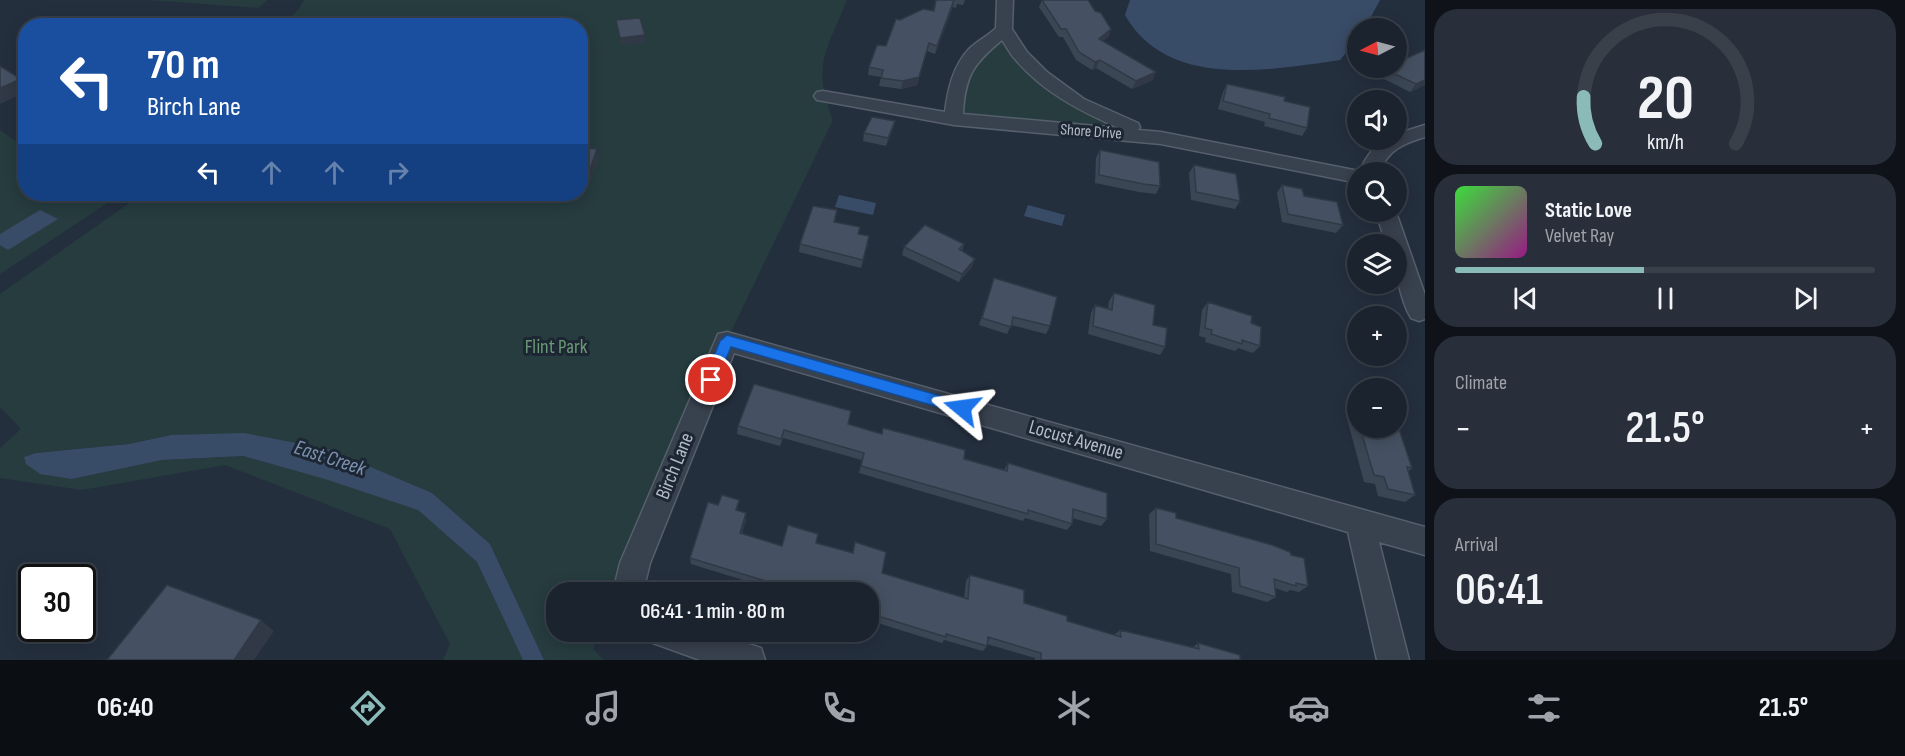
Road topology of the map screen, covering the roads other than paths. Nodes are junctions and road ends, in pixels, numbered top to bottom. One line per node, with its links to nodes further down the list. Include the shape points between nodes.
1 (1005, 0): 2 (street)
2 (1004, 29): 4 (street, via 970,60 961,75); 6 (street, via 1020,55 1055,88 1113,120)
3 (823, 96): 4 (street, Shore Drive)
4 (954, 119): 6 (street, Shore Drive)
5 (1425, 131): 7 (street, via 1380,151)
6 (1161, 138): 8 (street, Shore Drive)
7 (1374, 162)
8 (1347, 175)
9 (1390, 222): 10 (street)
10 (1423, 317)
11 (727, 341): 12 (street, Locust Avenue); 14 (street, Birch Lane)
12 (1360, 522): 13 (street, Locust Avenue); 17 (street)
13 (1425, 540)
14 (630, 582)
15 (694, 642): 16 (street)
16 (749, 660)
17 (1393, 660)

